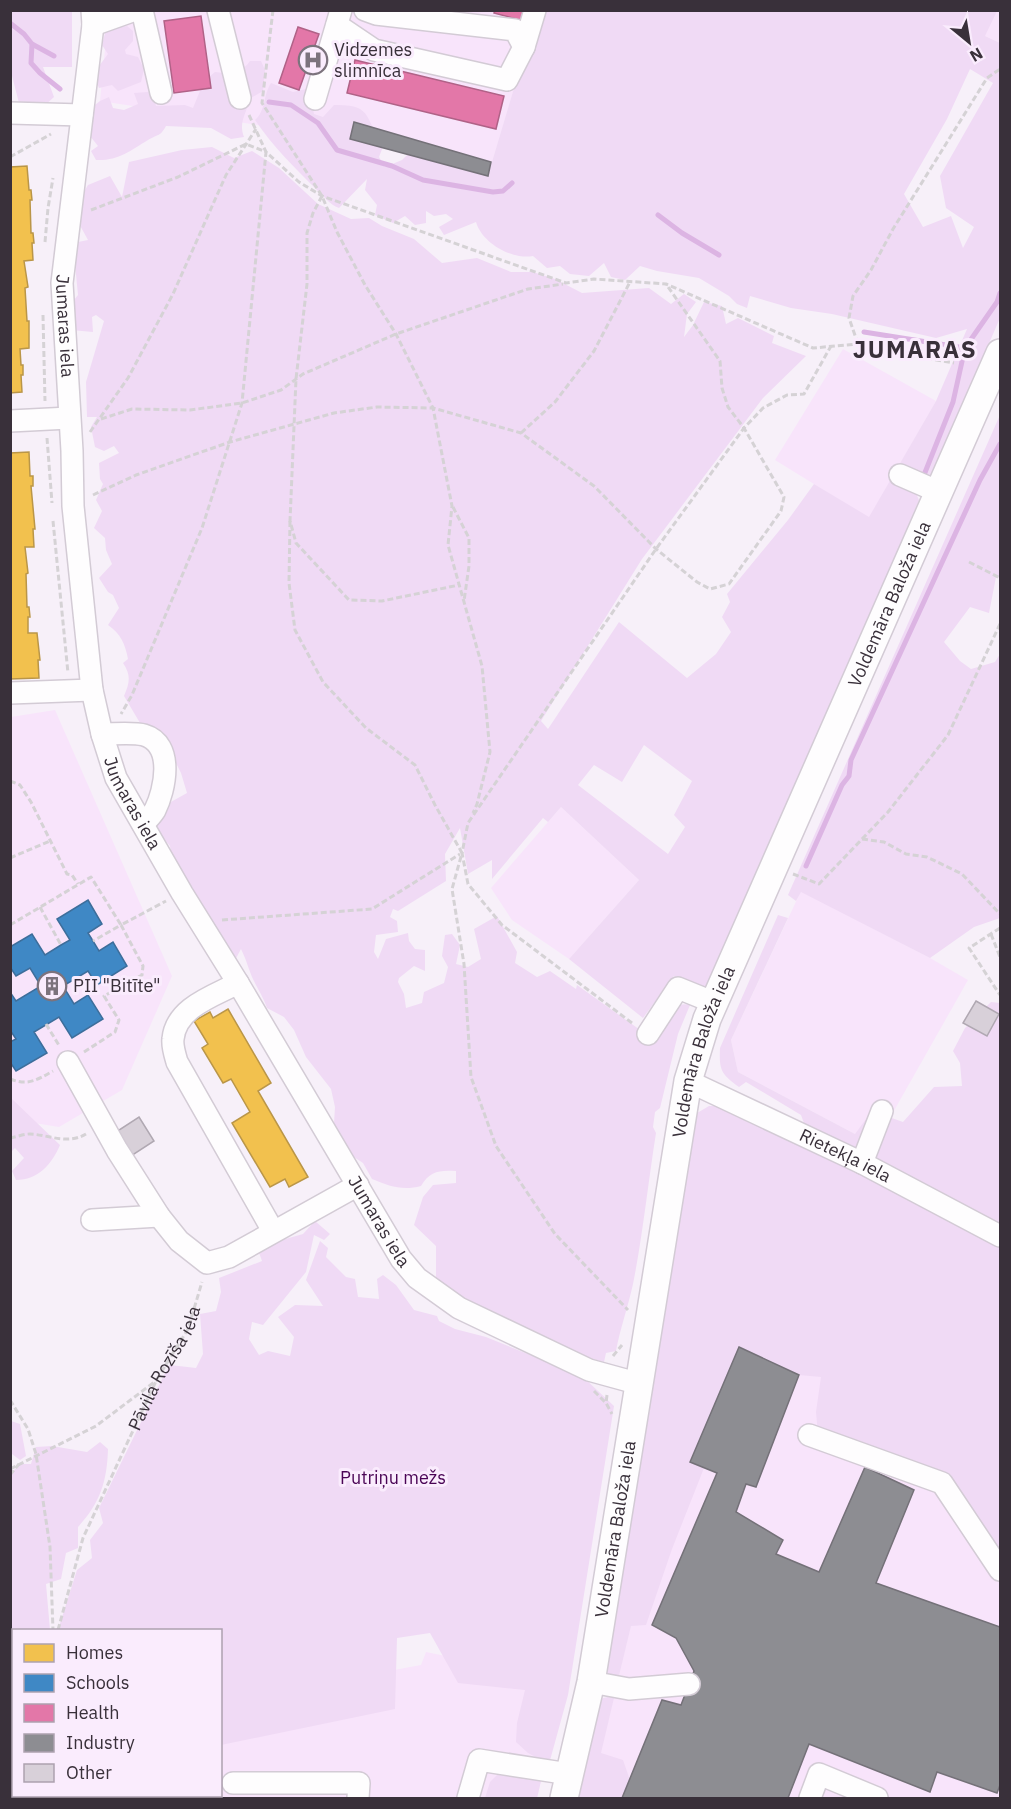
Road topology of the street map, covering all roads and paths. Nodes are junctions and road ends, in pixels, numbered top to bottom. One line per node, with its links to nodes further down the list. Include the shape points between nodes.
1 (135, 10): 7 (street)
2 (142, 10): 11 (street)
3 (218, 10): 12 (street)
4 (273, 10): 21 (path, via 262,103)
5 (365, 10): 9 (street, via 515,30)
6 (535, 10): 9 (street)
7 (93, 18): 15 (street, Jumaras iela)
8 (339, 18): 9 (street, via 374,50 507,80); 13 (street)
9 (524, 47)
10 (1000, 69): 27 (path, via 987,78 853,296 849,318)
11 (161, 93)
12 (240, 98): 16 (path)
13 (315, 99)
14 (10, 113): 15 (street)
15 (82, 115): 22 (street, Jumaras iela)
16 (256, 129): 18 (path); 19 (path)
17 (55, 132): 20 (path)
18 (246, 144): 19 (path); 22 (path, via 178,177); 35 (path, via 226,175 173,294)
19 (266, 152): 21 (path, via 299,182); 32 (path)
20 (10, 157)
21 (322, 196): 24 (path); 26 (path, via 365,285); 31 (path, via 307,233 308,284)
22 (68, 218): 34 (street, Jumaras iela, via 62,283)
23 (630, 282): 24 (path, via 594,279); 25 (path); 39 (path, via 594,351 555,402)
24 (566, 283): 26 (path, via 528,289)
25 (666, 284): 28 (path, via 813,348); 38 (path, via 720,361 728,407)
26 (396, 334): 31 (path); 33 (path)
27 (858, 344): 28 (path); 30 (path)
28 (831, 346): 38 (path, via 804,394 787,395 763,408)
29 (1000, 353): 43 (main road, Voldemāra Baloža iela)
30 (954, 363)
31 (296, 379): 32 (path, via 281,390); 37 (path)
32 (242, 403): 35 (path, via 190,410 132,409); 40 (path)
33 (433, 408): 37 (path, via 377,407); 39 (path); 45 (path)
34 (69, 418): 36 (street); 41 (street, Jumaras iela)
35 (101, 419): 41 (path)
36 (10, 421)
37 (294, 424): 40 (path); 46 (path)
38 (744, 428): 47 (path); 47 (path, via 784,497 781,511 729,584 710,589)
39 (521, 433): 47 (path, via 594,486)
40 (230, 442): 44 (path, via 136,475); 55 (path, via 202,528 132,695)
41 (72, 451): 44 (street, Jumaras iela)
42 (900, 475): 43 (street)
43 (939, 492): 78 (main road, Voldemāra Baloža iela)
44 (73, 506): 53 (street, Jumaras iela)
45 (452, 506): 50 (path, via 448,545); 51 (path, via 469,538)
46 (290, 521): 50 (path, via 296,543 349,600 382,601); 61 (path, via 289,583 295,630 323,682 366,728 415,765)
47 (656, 549): 57 (path)
48 (969, 562): 49 (path)
49 (1000, 578)
50 (459, 585): 51 (path)
51 (464, 603): 57 (path, via 482,666 490,752)
52 (1000, 624): 59 (path, via 948,735)
53 (92, 690): 54 (street); 55 (street, Jumaras iela)
54 (10, 693)
55 (110, 734): 58 (street, Jumaras iela, via 116,778); 58 (street, via 145,735 162,753 166,774 163,789 154,811)
56 (10, 781): 60 (path, via 20,785)
57 (468, 823): 61 (path)
58 (143, 824): 68 (street, Jumaras iela)
59 (862, 839): 63 (path, via 819,884); 67 (path, via 927,857 962,874)
60 (50, 841): 62 (path); 64 (path, via 67,874)
61 (462, 853): 68 (path, via 372,909); 80 (path, via 468,884 502,925); 94 (path, via 452,890 464,964 471,1077 496,1146 555,1234)
62 (10, 858)
63 (791, 874)
64 (78, 884): 66 (path); 70 (path, via 91,877)
65 (166, 902): 70 (path)
66 (40, 907): 69 (path); 74 (path)
67 (1000, 914)
68 (200, 922): 76 (street, Jumaras iela)
69 (10, 925)
70 (121, 925): 73 (path); 81 (path, via 143,966 142,975 104,996 119,1020 115,1032)
71 (1000, 928): 72 (path)
72 (991, 934): 75 (path); 77 (path, via 969,948)
73 (93, 941)
74 (62, 945)
75 (1000, 957)
76 (238, 983): 88 (street, Jumaras iela); 91 (street, via 181,1017 172,1041 177,1062)
77 (1000, 995)
78 (715, 1003): 80 (street, via 678,988); 83 (main road, Voldemāra Baloža iela)
79 (46, 1024): 81 (path)
80 (648, 1034)
81 (68, 1062): 82 (path, via 36,1081 23,1084); 85 (street)
82 (10, 1079)
83 (688, 1081): 87 (street, Rietekļa iela); 96 (main road, Voldemāra Baloža iela)
84 (882, 1111): 87 (street)
85 (103, 1124): 86 (path, via 76,1140 28,1134); 89 (street)
86 (10, 1138)
87 (862, 1163): 92 (street, Rietekļa iela)
88 (358, 1185): 91 (street); 96 (street, Jumaras iela, via 401,1259 431,1289 459,1308 589,1370)
89 (159, 1216): 90 (street); 93 (street, via 179,1241)
90 (92, 1220)
91 (273, 1231): 93 (street, via 229,1257)
92 (1000, 1236)
93 (207, 1263): 95 (path, Pāvila Rozīša iela, via 188,1329)
94 (632, 1314)
95 (157, 1379): 99 (path, via 96,1426); 105 (path, Pāvila Rozīša iela, via 83,1538)
96 (640, 1384): 106 (main road, Voldemāra Baloža iela)
97 (10, 1400): 99 (path, via 28,1429)
98 (809, 1435): 103 (street, via 942,1483)
99 (36, 1454): 100 (path); 104 (path, via 50,1547)
100 (21, 1463): 101 (path); 102 (path)
101 (10, 1469)
102 (10, 1475)
103 (1000, 1570)
104 (53, 1629)
105 (58, 1629)
106 (591, 1682): 107 (street, via 629,1689); 109 (main road, Voldemāra Baloža iela)
107 (689, 1684)
108 (233, 1783): 110 (street, via 359,1783)
109 (567, 1786): 111 (street, via 479,1760)
110 (358, 1798)
111 (468, 1798)
112 (810, 1798): 113 (street, via 819,1774)
113 (877, 1798)

